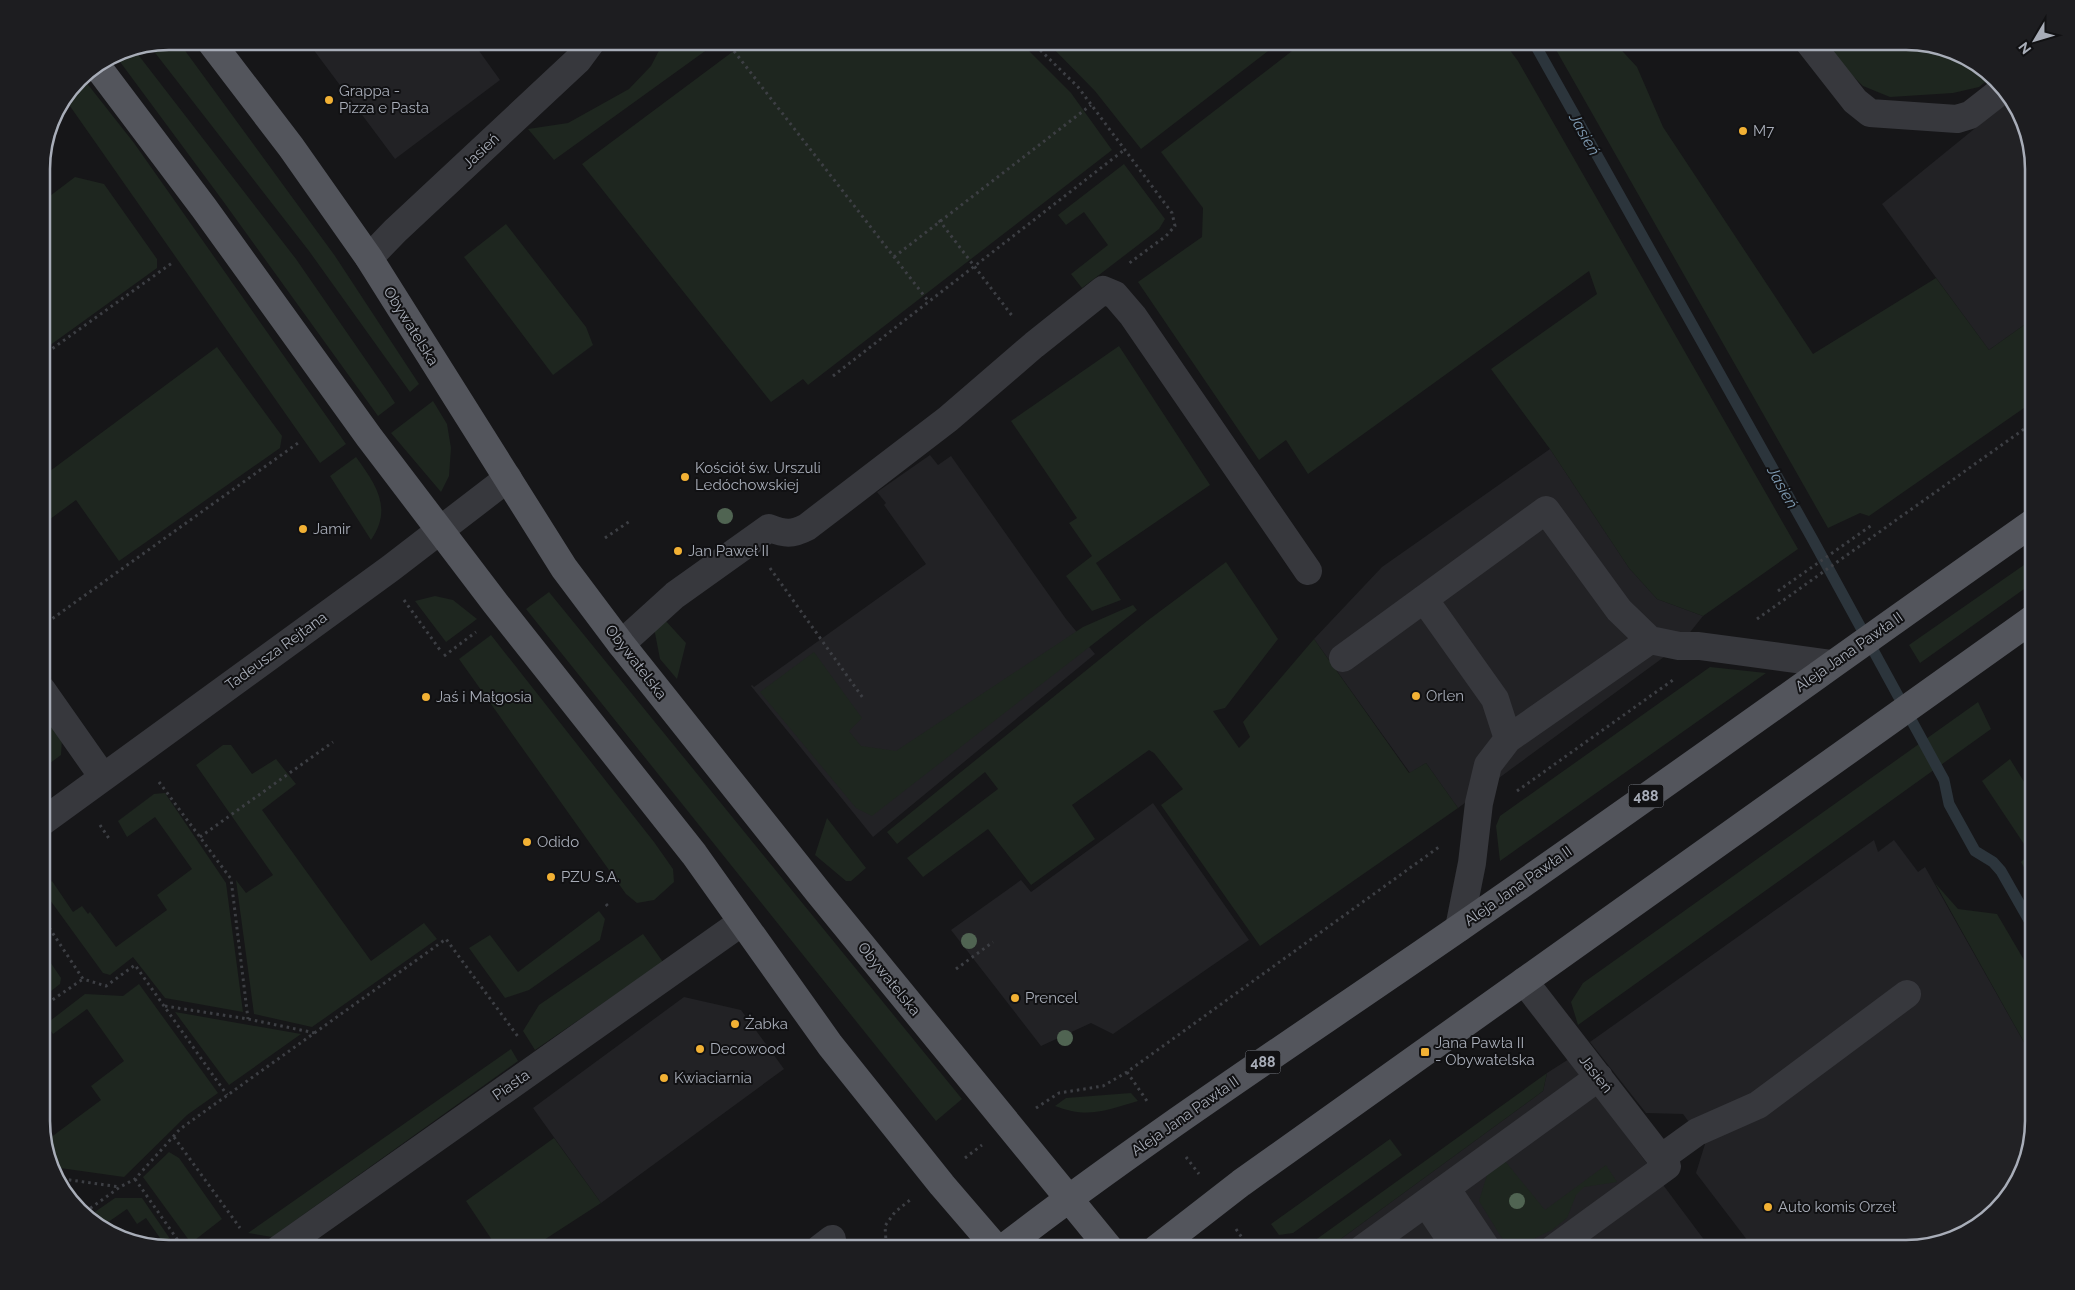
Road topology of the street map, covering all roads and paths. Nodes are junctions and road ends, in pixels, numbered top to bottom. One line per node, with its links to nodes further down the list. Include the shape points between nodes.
1 (217, 50): 12 (main road, Obywatelska, via 291,147)
2 (585, 50): 12 (street, Jasień)
3 (733, 50): 11 (path)
4 (1040, 50): 8 (path, via 1078,87)
5 (1815, 50): 7 (street, via 1855,101 1870,112 1957,119 1970,115)
6 (101, 72): 26 (main road)
7 (1997, 94)
8 (1091, 105): 9 (path); 10 (path)
9 (1124, 150): 14 (path); 15 (path, via 1172,213 1174,226 1166,236 1111,277)
10 (939, 220): 11 (path); 14 (path)
11 (894, 256): 16 (path)
12 (369, 258): 22 (main road, Obywatelska)
13 (172, 263): 18 (path)
14 (976, 266): 16 (path); 17 (path)
15 (1103, 290): 17 (street); 29 (street, via 1115,295 1133,316)
16 (929, 302): 19 (path)
17 (1034, 345): 28 (street, via 948,419 807,528 795,533 782,533 769,528)
18 (50, 350)
19 (833, 376)
20 (2025, 428): 38 (path)
21 (298, 443): 33 (path)
22 (508, 478): 26 (street, Tadeusza Rejtana); 37 (main road, Obywatelska, via 564,568)
23 (630, 520): 27 (path)
24 (1872, 525): 30 (path)
25 (2025, 528): 42 (main road, Aleja Jana Pawła II / 488)
26 (440, 530): 47 (street, Tadeusza Rejtana); 56 (main road, via 694,854)
27 (605, 538)
28 (751, 541): 37 (street, via 665,602); 43 (path)
29 (1308, 571)
30 (1778, 590)
31 (402, 597): 39 (path)
32 (1424, 599): 36 (street, via 1546,510 1619,610); 41 (street); 45 (street, via 1495,699)
33 (50, 620)
34 (2025, 624): 62 (main road)
35 (477, 632): 40 (path)
36 (1650, 640): 38 (street); 45 (street)
37 (620, 644): 82 (main road, Obywatelska)
38 (1715, 649): 42 (street); 50 (path)
39 (440, 650)
40 (444, 656)
41 (1343, 658)
42 (1837, 661): 57 (main road, Aleja Jana Pawła II / 488)
43 (864, 698)
44 (50, 701): 47 (street)
45 (1508, 739): 50 (street, via 1488,765)
46 (333, 742): 52 (path)
47 (103, 777): 49 (street, Tadeusza Rejtana)
48 (159, 782): 52 (path)
49 (50, 816)
50 (1476, 821): 57 (street, via 1472,864); 69 (path)
51 (100, 825): 53 (path)
52 (200, 837): 66 (path, via 230,879)
53 (110, 840)
54 (606, 904): 55 (path)
55 (610, 909)
56 (742, 922): 68 (street, Piasta); 89 (main road, via 830,1045)
57 (1459, 928): 82 (main road, Aleja Jana Pawła II / 488, via 1288,1043)
58 (50, 929): 61 (path)
59 (993, 942): 60 (path)
60 (956, 969)
61 (83, 979): 64 (path); 65 (path, via 106,986 135,965)
62 (1524, 981): 70 (street, Jasień); 92 (main road, via 1233,1189)
63 (1907, 994): 75 (street, via 1758,1105 1697,1132)
64 (50, 1002)
65 (165, 1006): 66 (path); 71 (path)
66 (248, 1019): 67 (path)
67 (316, 1033): 68 (path, via 446,939); 71 (path)
68 (539, 1066): 87 (street, Piasta)
69 (1126, 1072): 72 (path); 73 (path, via 1103,1086 1059,1093)
70 (1599, 1077): 75 (street, Jasień); 81 (street)
71 (227, 1095): 74 (path, via 180,1129)
72 (1144, 1097)
73 (1045, 1102)
74 (174, 1137): 79 (path); 85 (path)
75 (1664, 1162): 96 (street)
76 (1193, 1168): 77 (path)
77 (1198, 1173)
78 (65, 1179): 80 (path)
79 (135, 1179): 80 (path); 86 (path)
80 (120, 1187): 84 (path)
81 (1436, 1196): 93 (street); 94 (street); 95 (street)
82 (1068, 1198): 90 (main road, Aleja Jana Pawła II / 488); 91 (main road, Obywatelska)
83 (906, 1203): 88 (path, via 889,1218 885,1226)
84 (90, 1209)
85 (240, 1228)
86 (178, 1240)
87 (292, 1240)
88 (886, 1240)
89 (990, 1240)
90 (1014, 1240)
91 (1103, 1240)
92 (1168, 1240)
93 (1375, 1240)
94 (1454, 1240)
95 (1478, 1240)
96 (1564, 1240)

